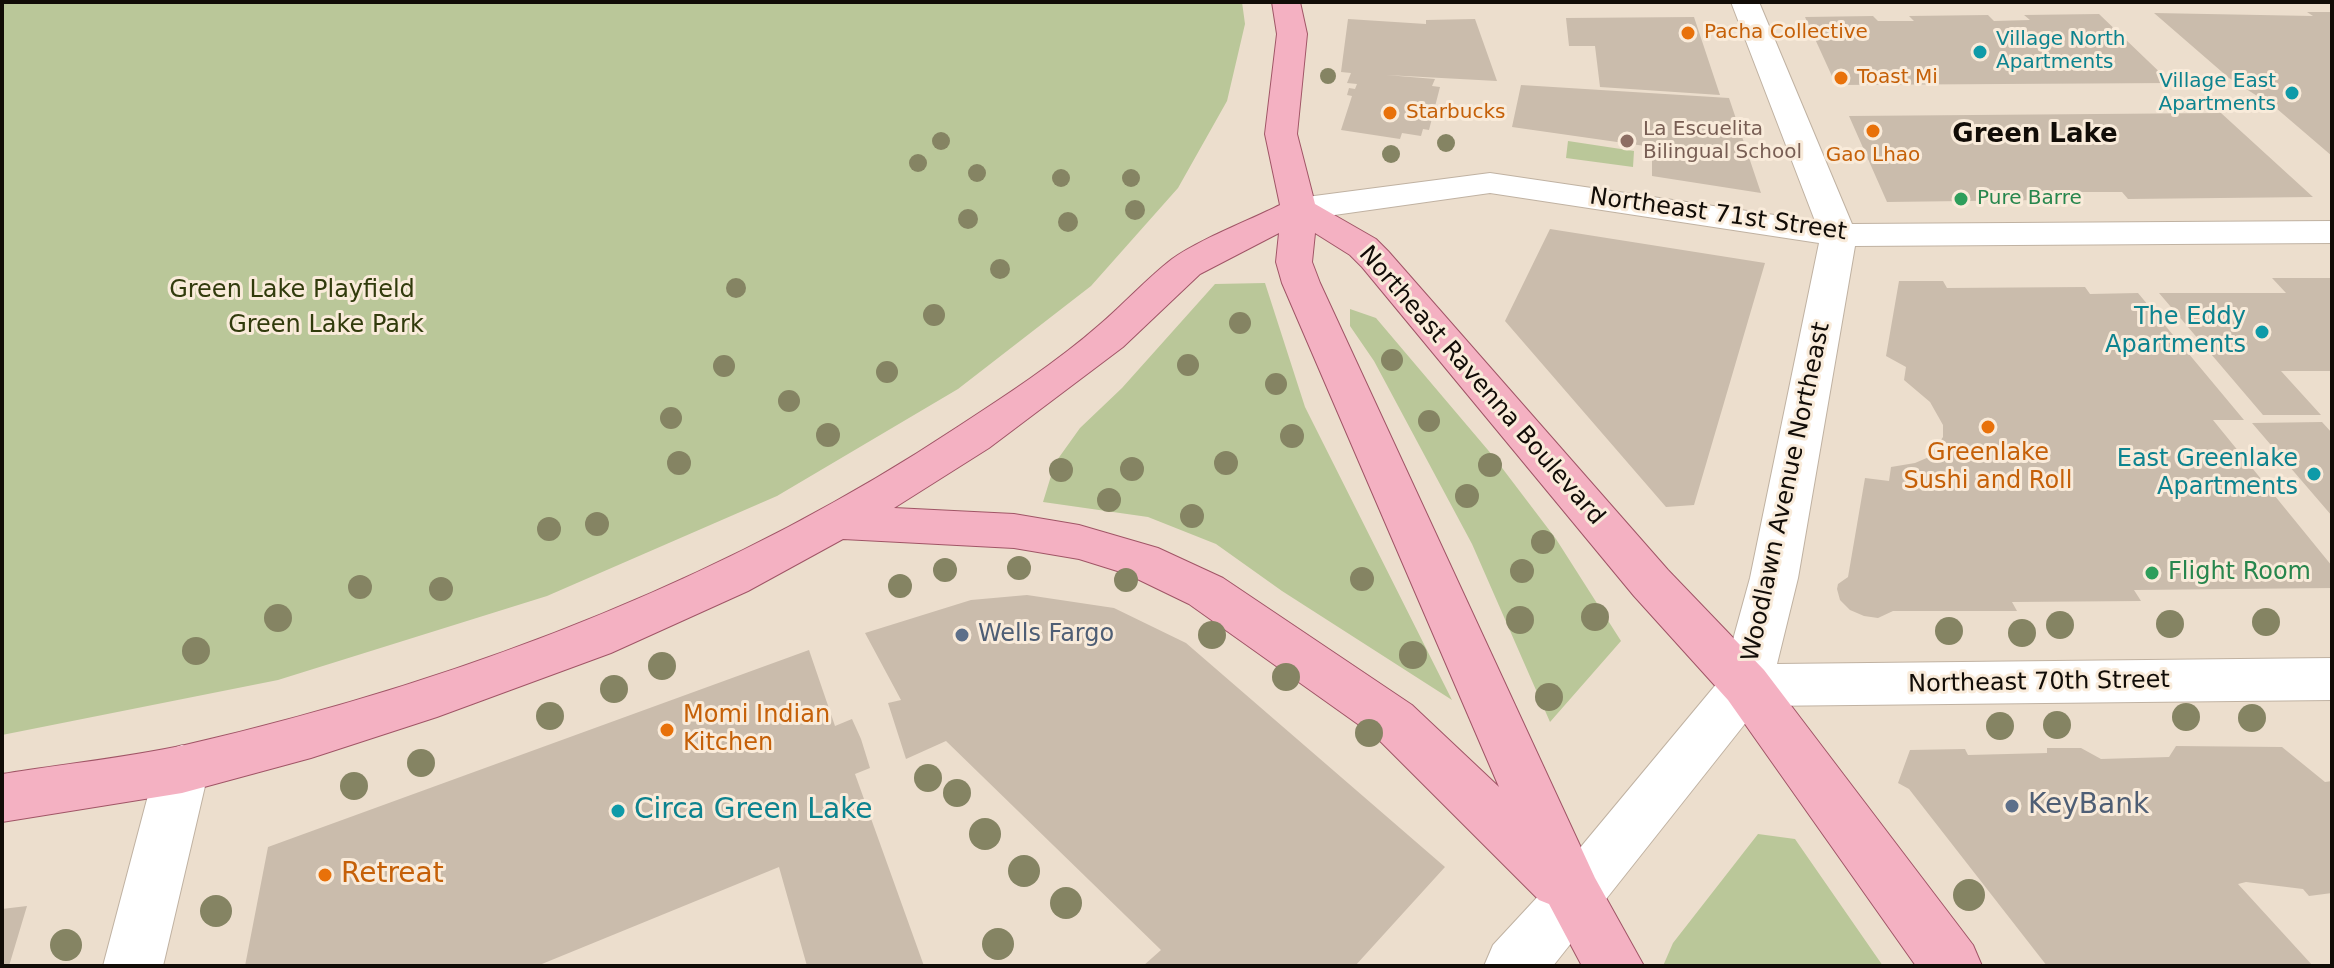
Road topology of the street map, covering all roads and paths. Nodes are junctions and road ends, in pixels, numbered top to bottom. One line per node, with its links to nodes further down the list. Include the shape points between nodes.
1 (1286, 2): 3 (main road, via 1292,34 1281,134)
2 (1745, 2): 5 (street)
3 (1299, 209): 5 (street, Northeast 71st Street, via 1490,183); 6 (main road, via 1187,266 1109,338 974,437); 8 (main road, Northeast Ravenna Boulevard, via 1375,259 1651,583); 11 (main road, via 1294,262 1301,283)
4 (2332, 232): 5 (street, Northeast 71st Street)
5 (1839, 235): 8 (street, Woodlawn Avenue Northeast, via 1774,578)
6 (837, 522): 9 (main road, via 731,578 594,639 437,696); 11 (main road, via 1014,531 1079,542 1142,561 1206,591 1394,721)
7 (2332, 679): 8 (street, Northeast 70th Street)
8 (1746, 685): 11 (street, Woodlawn Avenue Northeast); 15 (main road, Northeast Ravenna Boulevard)
9 (182, 769): 10 (main road); 12 (street)
10 (2, 798)
11 (1575, 897): 13 (street, Woodlawn Avenue Northeast); 14 (main road)
12 (133, 966)
13 (1514, 966)
14 (1614, 966)
15 (1952, 966)

